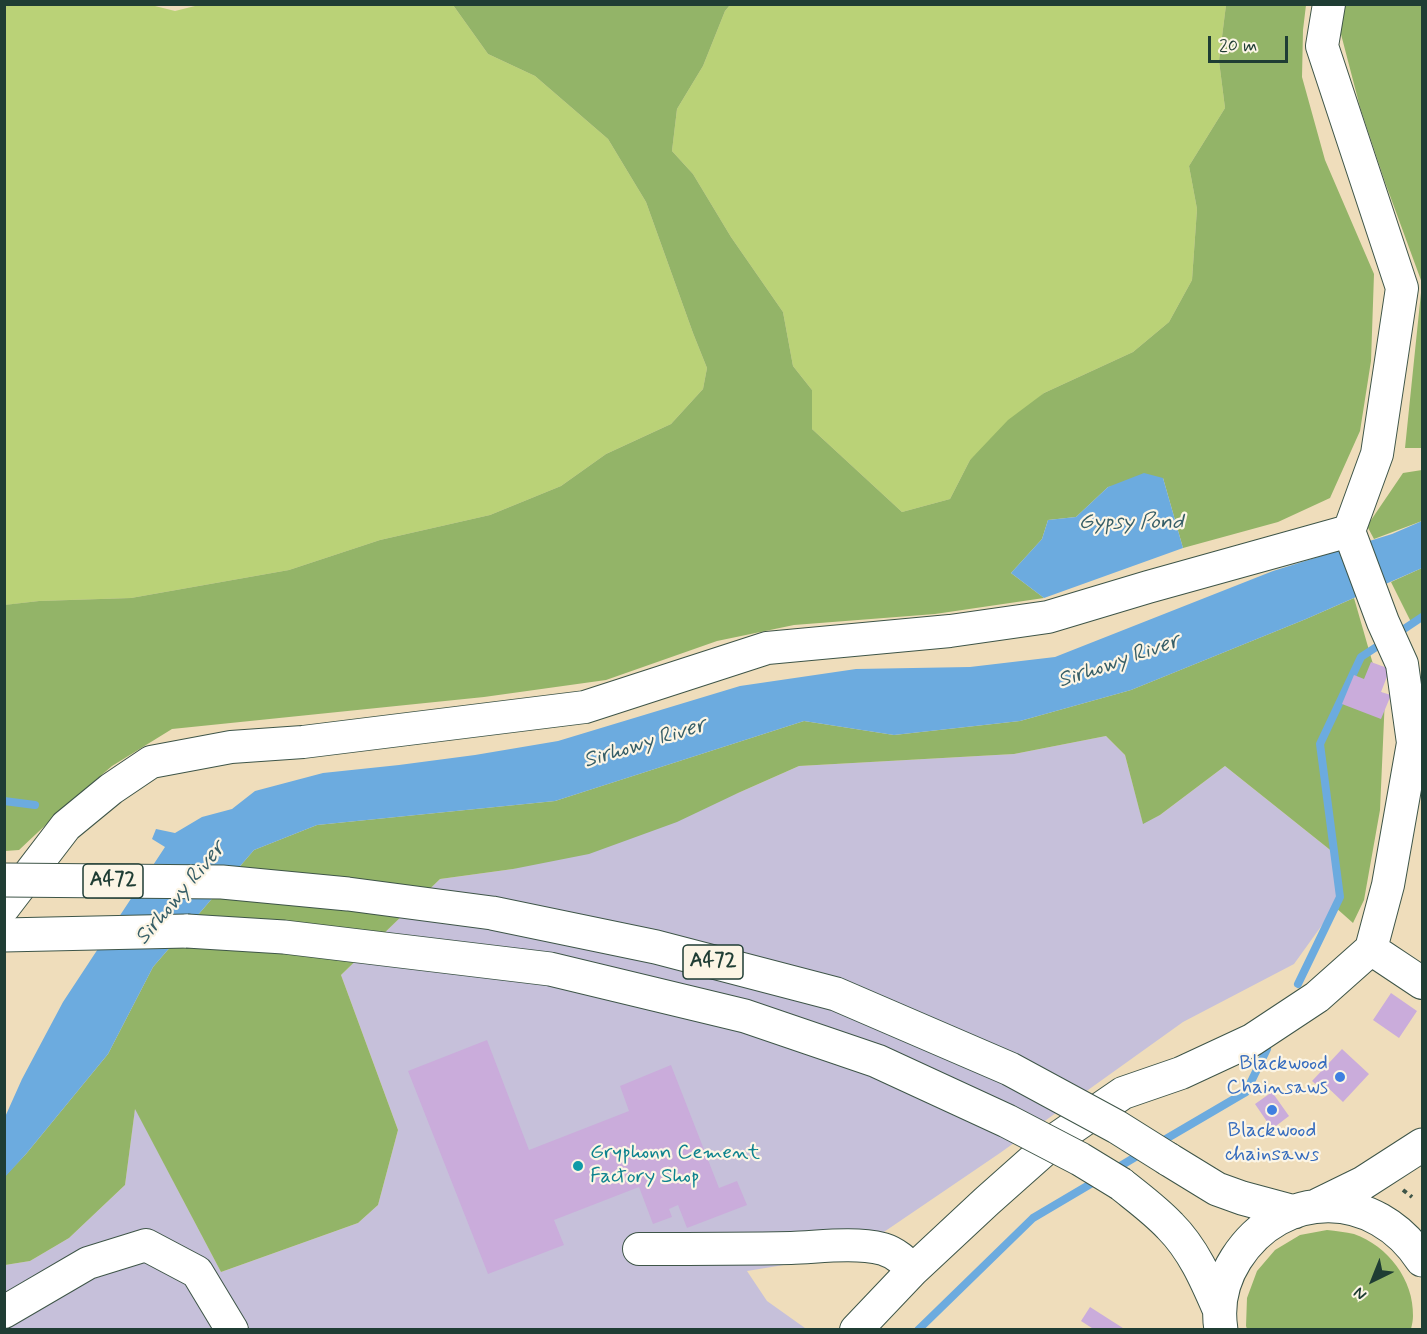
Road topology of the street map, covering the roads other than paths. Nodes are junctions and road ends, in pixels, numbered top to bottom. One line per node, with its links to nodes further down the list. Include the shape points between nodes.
1 (1329, 4): 2 (street, via 1322,46 1402,288 1377,454)
2 (1348, 531): 3 (street, via 1382,619); 5 (street, via 1048,617 950,631 767,648 585,707 303,742 231,747 151,762 66,826)
3 (1407, 658): 7 (street, via 1413,743 1388,885)
4 (4, 880): 10 (main road, A472, bridge, via 222,882 348,894 492,913 656,946 836,994 1011,1069 1117,1127 1217,1190)
5 (4, 907)
6 (4, 934): 15 (main road, A472, bridge, via 187,931 284,937 550,969 745,1016 877,1061 1023,1129 1120,1184 1181,1238 1203,1271)
7 (1371, 949): 8 (street); 13 (street, via 1317,997 1252,1040 1181,1073 1123,1093 1059,1137)
8 (1422, 983)
9 (1422, 1145): 10 (main road, via 1363,1183)
10 (1305, 1209): 12 (main road, via 1352,1209 1371,1215 1403,1236); 15 (main road, via 1275,1220 1241,1252 1225,1280)
11 (639, 1249): 13 (street, via 869,1247 896,1255)
12 (1422, 1260)
13 (913, 1270): 17 (street)
14 (4, 1312): 16 (street, via 88,1263 146,1245 197,1272)
15 (1220, 1322)
16 (232, 1329)
17 (856, 1329)

